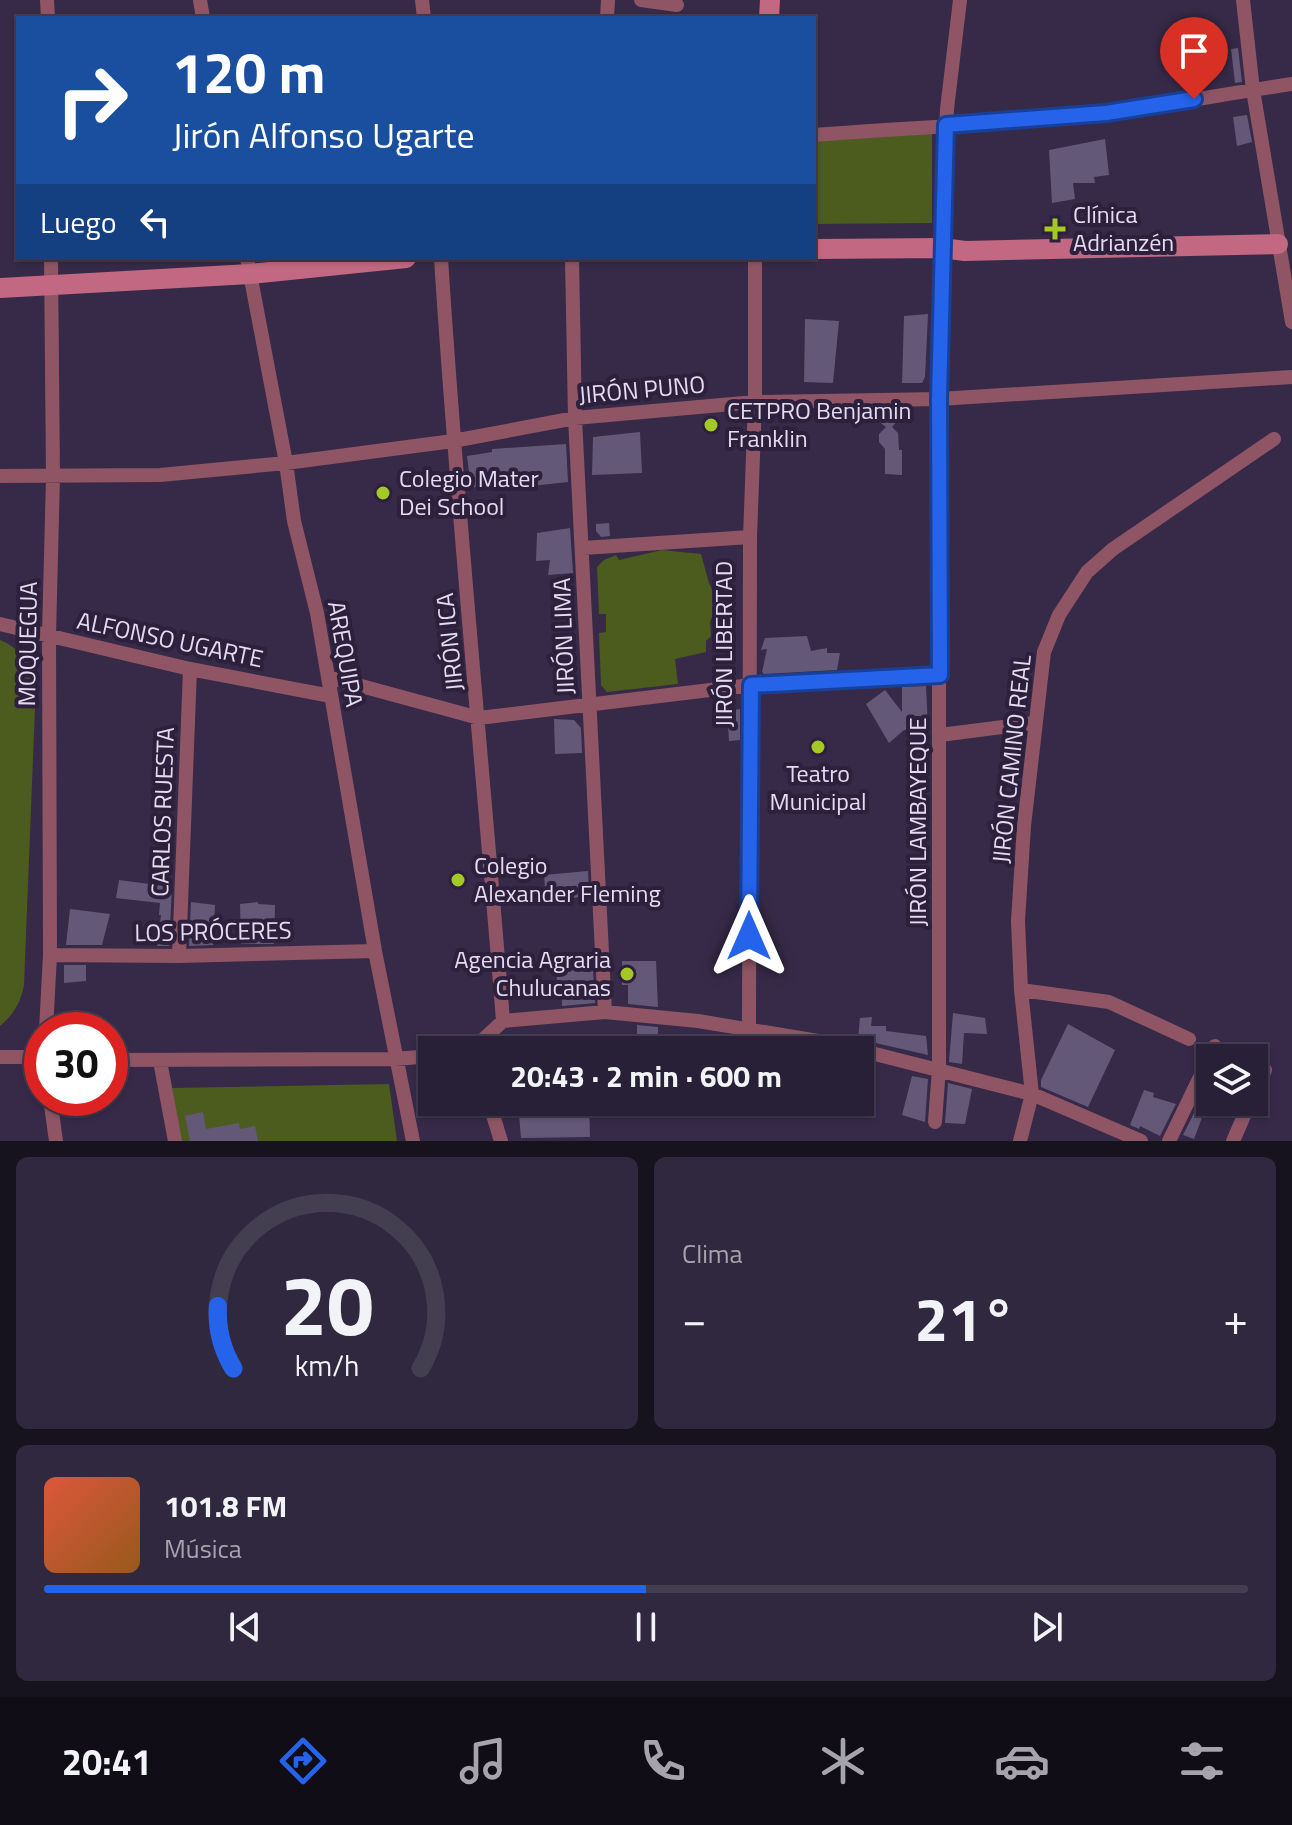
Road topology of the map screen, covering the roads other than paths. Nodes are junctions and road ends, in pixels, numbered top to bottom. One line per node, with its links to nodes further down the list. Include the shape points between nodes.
1 (641, 0): 4 (street)
2 (960, 0): 7 (street, JIRÓN LAMBAYEQUE)
3 (1243, 0): 6 (street)
4 (677, 8)
5 (1292, 84): 6 (street)
6 (1253, 90): 7 (street, via 1106,113); 9 (street)
7 (946, 125): 8 (street); 10 (street, JIRÓN LAMBAYEQUE)
8 (816, 135)
9 (1285, 244): 10 (street); 20 (street)
10 (942, 248): 11 (street); 22 (street, JIRÓN LAMBAYEQUE)
11 (816, 249)
12 (51, 260): 18 (street, MOQUEGUA)
13 (367, 260): 17 (street)
14 (441, 260): 26 (street, JIRÓN ICA)
15 (572, 260): 24 (street, JIRÓN LIMA)
16 (755, 260): 23 (street, JIRÓN LIBERTAD)
17 (249, 266): 18 (street); 27 (street, AREQUIPA)
18 (52, 285): 19 (street); 29 (street, MOQUEGUA)
19 (0, 288)
20 (1292, 322)
21 (1292, 377): 22 (street, JIRÓN PUNO)
22 (939, 399): 23 (street, JIRÓN PUNO); 35 (street, JIRÓN LAMBAYEQUE)
23 (755, 402): 24 (street, JIRÓN PUNO); 30 (street, JIRÓN LIBERTAD)
24 (575, 418): 26 (street, JIRÓN PUNO); 31 (street, JIRÓN LIMA)
25 (1274, 439): 41 (street, JIRÓN CAMINO REAL, via 1087,572 1059,615 1044,652)
26 (453, 441): 27 (street, JIRÓN PUNO); 40 (street, JIRÓN ICA)
27 (286, 463): 29 (street, JIRÓN PUNO, via 160,475); 36 (street, AREQUIPA)
28 (0, 476): 29 (street, JIRÓN PUNO)
29 (53, 477): 33 (street, MOQUEGUA)
30 (750, 537): 31 (street); 37 (street, JIRÓN LIBERTAD)
31 (583, 548): 39 (street, JIRÓN LIMA)
32 (0, 624): 33 (street, ALFONSO UGARTE)
33 (49, 635): 34 (street, ALFONSO UGARTE); 44 (street, MOQUEGUA)
34 (190, 669): 38 (street, ALFONSO UGARTE); 45 (street, CARLOS RUESTA)
35 (940, 675): 37 (street); 42 (street, JIRÓN LAMBAYEQUE)
36 (328, 677): 38 (street, AREQUIPA); 40 (street)
37 (751, 685): 39 (street); 50 (street, JIRÓN LIBERTAD)
38 (331, 696): 43 (street, AREQUIPA)
39 (589, 706): 40 (street); 48 (street, JIRÓN LIMA)
40 (479, 718): 49 (street, JIRÓN ICA)
41 (1034, 723): 42 (street); 46 (street, JIRÓN CAMINO REAL, via 1018,921)
42 (940, 735): 59 (street, JIRÓN LAMBAYEQUE)
43 (375, 951): 45 (street, LOS PRÓCERES); 56 (street, AREQUIPA)
44 (50, 955): 45 (street, LOS PRÓCERES); 47 (street, MOQUEGUA)
45 (179, 956)
46 (1021, 990): 52 (street, via 1109,1002); 61 (street, JIRÓN CAMINO REAL)
47 (47, 1012)
48 (605, 1012): 49 (street); 50 (street)
49 (503, 1021): 51 (street)
50 (749, 1030): 59 (street)
51 (486, 1036)
52 (1189, 1039)
53 (0, 1057): 54 (street)
54 (24, 1057)
55 (418, 1057): 56 (street)
56 (395, 1059): 58 (street); 68 (street, AREQUIPA)
57 (128, 1060): 58 (street)
58 (160, 1061): 67 (street)
59 (939, 1068): 61 (street); 65 (street, JIRÓN LAMBAYEQUE)
60 (1196, 1085): 72 (street)
61 (1032, 1094): 70 (street); 71 (street)
62 (53, 1116): 66 (street)
63 (493, 1116): 69 (street)
64 (1244, 1116): 73 (street)
65 (935, 1122)
66 (56, 1141)
67 (175, 1141)
68 (413, 1141)
69 (501, 1141)
70 (1020, 1141)
71 (1141, 1141)
72 (1169, 1141)
73 (1233, 1141)

